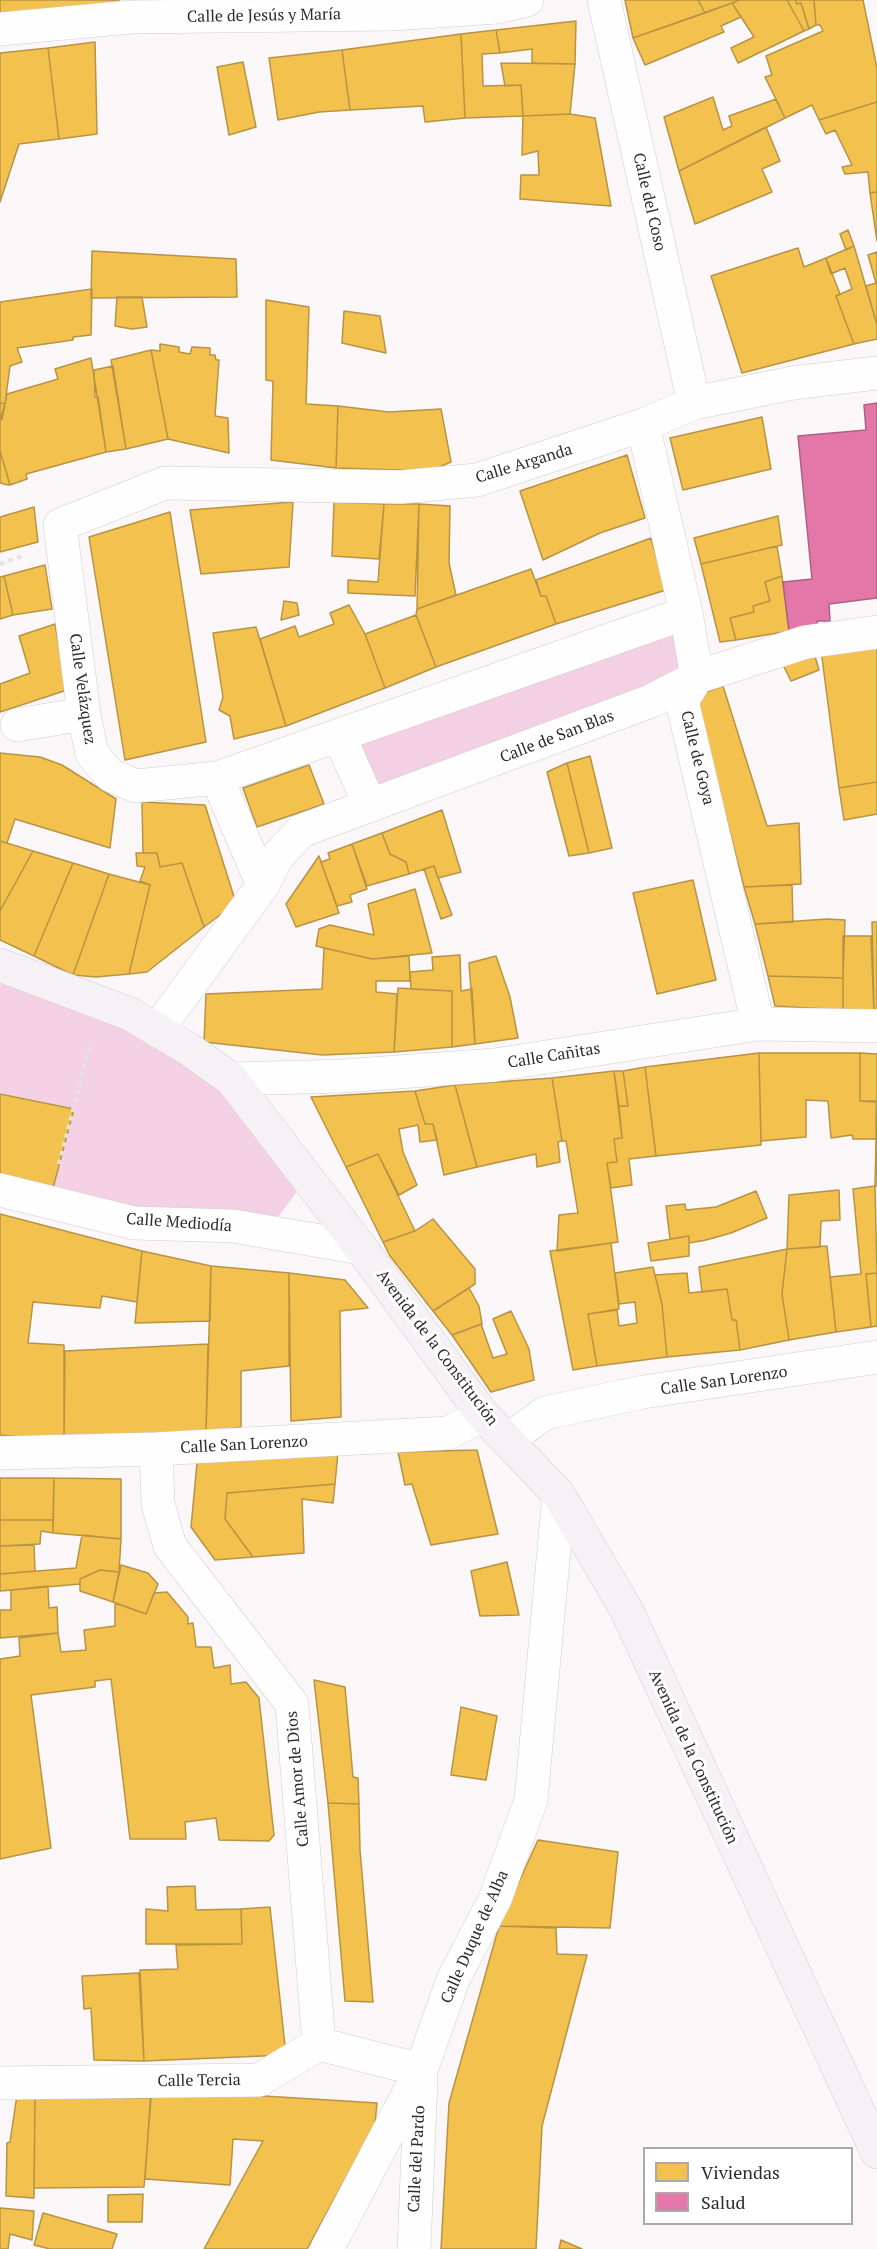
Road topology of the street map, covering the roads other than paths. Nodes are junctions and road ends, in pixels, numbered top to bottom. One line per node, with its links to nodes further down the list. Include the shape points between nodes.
1 (527, 0): 3 (street, Calle de Jesús y María, via 498,8)
2 (604, 0): 6 (street, Calle del Coso)
3 (389, 7): 4 (street, Calle de Jesús y María, via 130,17)
4 (0, 29)
5 (877, 373): 6 (street, Calle Arganda, via 793,383)
6 (694, 403): 7 (street, Calle Arganda)
7 (643, 425): 8 (street, Calle Arganda, via 477,480 401,487 165,483); 9 (street)
8 (60, 525): 12 (street, Calle Velázquez)
9 (686, 613): 11 (street); 14 (street)
10 (877, 632): 11 (street, Calle de San Blas, via 806,642)
11 (697, 677): 16 (street, Calle de San Blas, via 640,705); 19 (street, Calle de Goya, via 682,701)
12 (84, 714): 13 (street); 15 (street, Calle Velázquez, via 92,754 110,775 136,786)
13 (17, 725)
14 (339, 735): 15 (street); 16 (street)
15 (217, 778): 17 (street)
16 (370, 806): 17 (street, Calle de San Blas, via 301,831 277,857)
17 (263, 885): 21 (street, Calle de San Blas)
18 (0, 965): 21 (street, Avenida de la Constitución, via 130,1014)
19 (758, 1024): 20 (street, Calle Cañitas); 22 (street, Calle Cañitas, via 495,1065 343,1077)
20 (877, 1026)
21 (157, 1030): 22 (street, Avenida de la Constitución)
22 (231, 1079): 24 (street, Avenida de la Constitución)
23 (0, 1190): 24 (street, Calle Mediodía, via 134,1223 233,1226)
24 (361, 1248): 26 (street, Avenida de la Constitución)
25 (877, 1357): 27 (street, Calle San Lorenzo, via 643,1392 545,1413)
26 (483, 1415): 27 (street, Avenida de la Constitución); 28 (street, Calle San Lorenzo, via 448,1434)
27 (508, 1440): 30 (street, Avenida de la Constitución)
28 (156, 1449): 29 (street, Calle San Lorenzo); 31 (street, Calle Amor de Dios, via 158,1504 170,1546 292,1704)
29 (0, 1453)
30 (559, 1495): 32 (street, Calle Duque de Alba, via 531,1800 495,1899 453,1980); 34 (street, Avenida de la Constitución, via 627,1611)
31 (319, 2044): 32 (street); 33 (street, Calle Tercia, via 259,2080)
32 (421, 2070): 35 (street, Calle Duque de Alba); 36 (street, Calle del Pardo)
33 (0, 2083)
34 (877, 2152)
35 (327, 2249)
36 (414, 2249)

